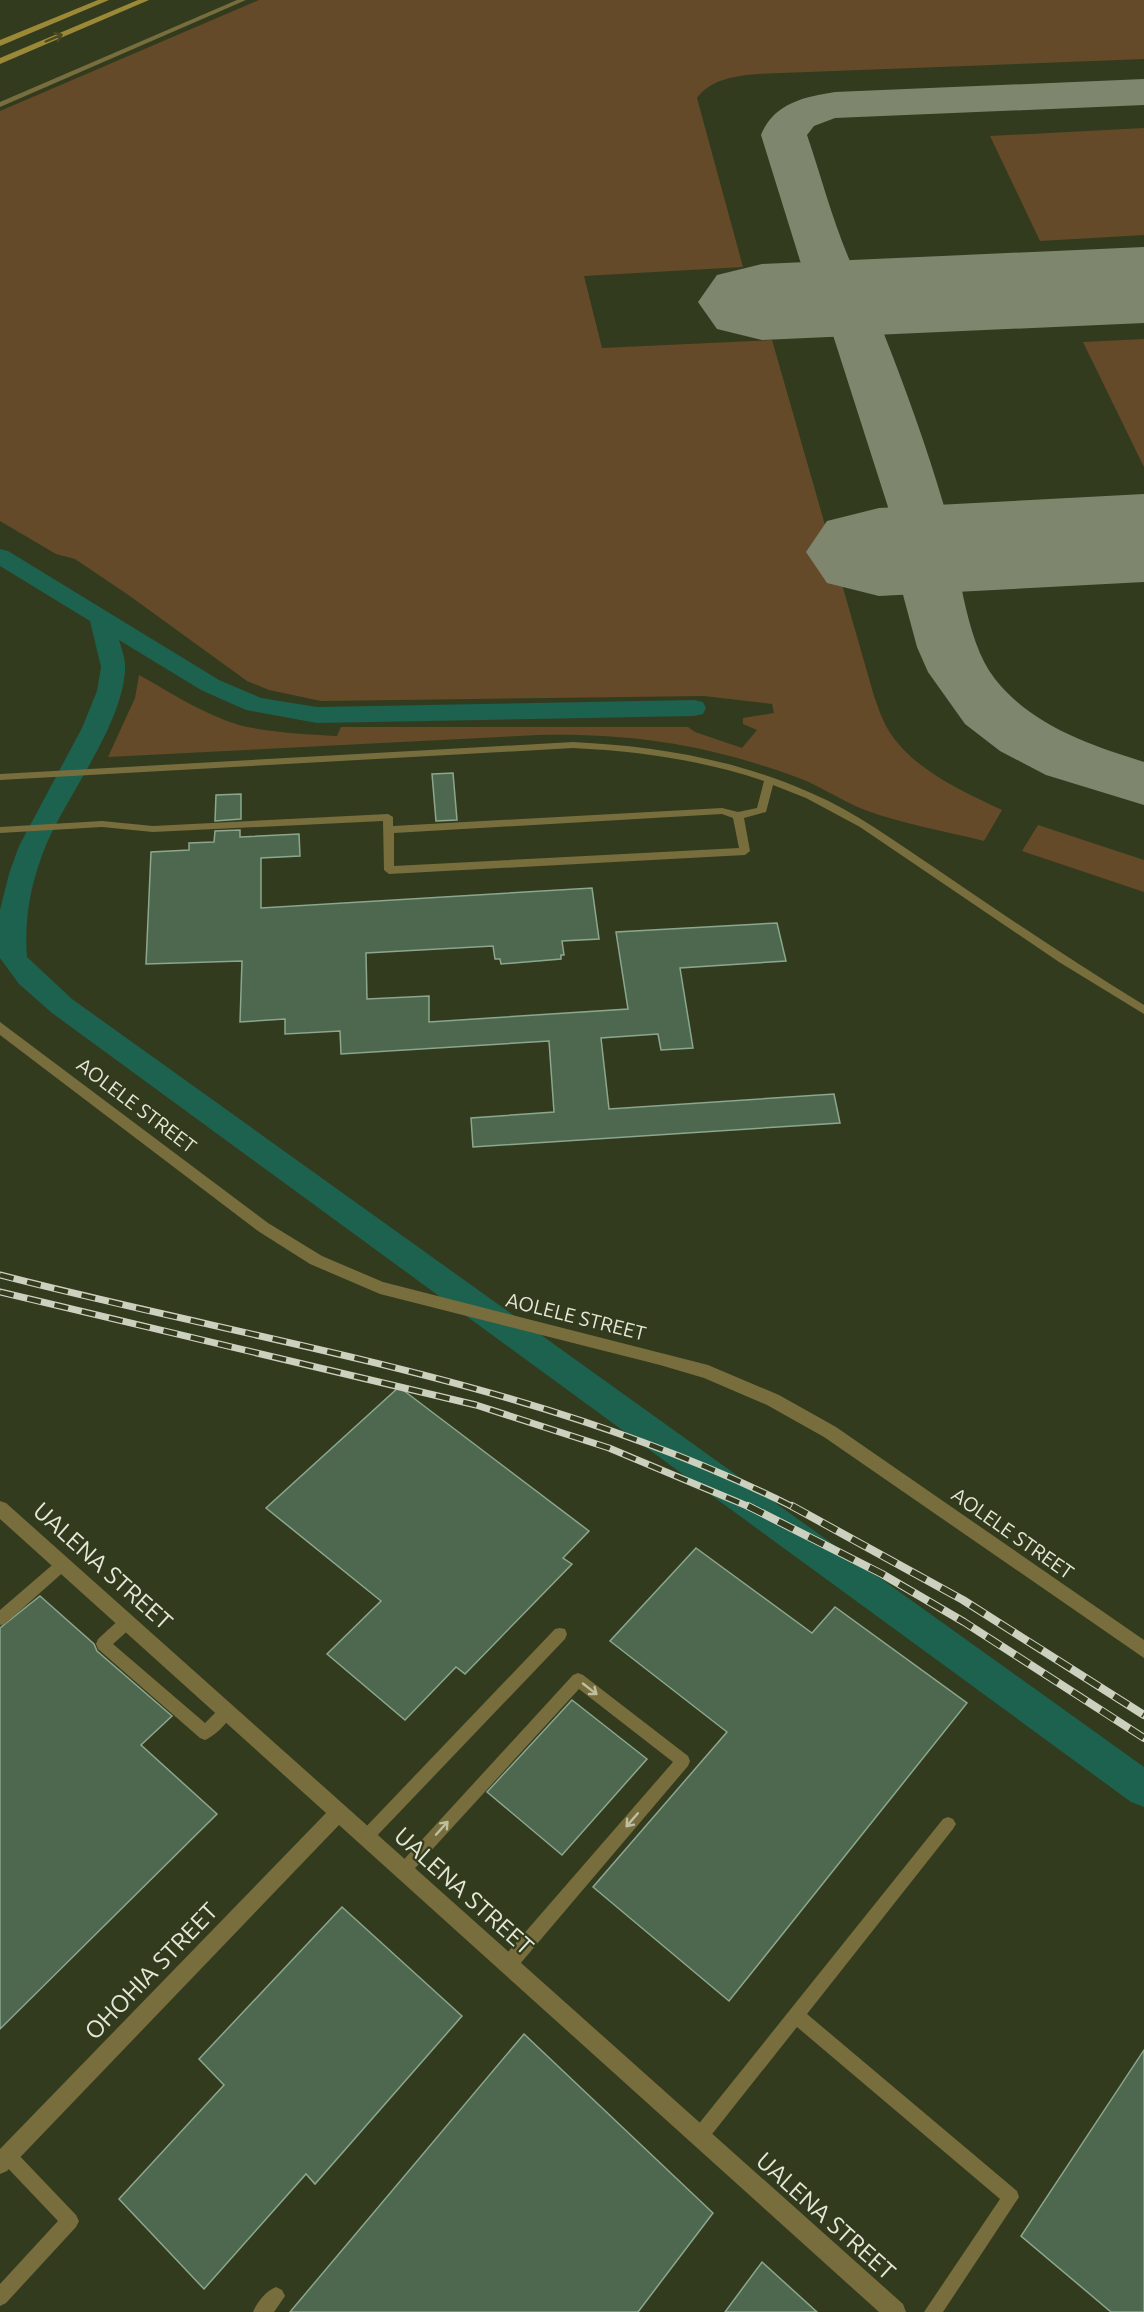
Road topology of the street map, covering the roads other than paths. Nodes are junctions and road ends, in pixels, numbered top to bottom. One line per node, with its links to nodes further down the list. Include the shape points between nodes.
1 (105, 0): 4 (street)
2 (145, 0): 5 (street, one-way to 2)
3 (243, 0): 6 (lane)
4 (0, 44)
5 (0, 60)
6 (0, 105)
7 (0, 777): 8 (lane, via 603,746 687,757)
8 (769, 781): 9 (lane, via 762,810); 12 (lane, via 840,811)
9 (738, 816): 11 (lane, via 722,811); 11 (lane, via 745,851 389,870)
10 (0, 830): 11 (lane, via 102,824 153,829 388,817)
11 (389, 830)
12 (1144, 1010)
13 (0, 1028): 19 (street, AOLELE STREET, via 288,1244 348,1275 418,1300 708,1372 763,1395 803,1416)
14 (0, 1508): 15 (street, UALENA STREET)
15 (63, 1564): 16 (lane); 17 (street, UALENA STREET)
16 (0, 1619)
17 (127, 1622): 20 (street, UALENA STREET); 20 (lane, via 103,1644 205,1733)
18 (560, 1634): 23 (lane)
19 (1144, 1650)
20 (226, 1712): 21 (street, UALENA STREET)
21 (338, 1813): 23 (street, UALENA STREET); 28 (street, OHOHIA STREET)
22 (948, 1824): 26 (lane)
23 (366, 1837): 24 (street, UALENA STREET)
24 (402, 1872): 25 (street, UALENA STREET); 25 (lane, one-way to 25, via 578,1680 683,1761)
25 (508, 1965): 27 (street, UALENA STREET)
26 (795, 2015): 27 (lane); 33 (lane, via 1011,2197)
27 (699, 2136): 32 (street, UALENA STREET)
28 (4, 2160): 30 (lane, via 70,2221)
29 (276, 2296): 31 (lane)
30 (0, 2297)
31 (262, 2312)
32 (895, 2312)
33 (933, 2312)

